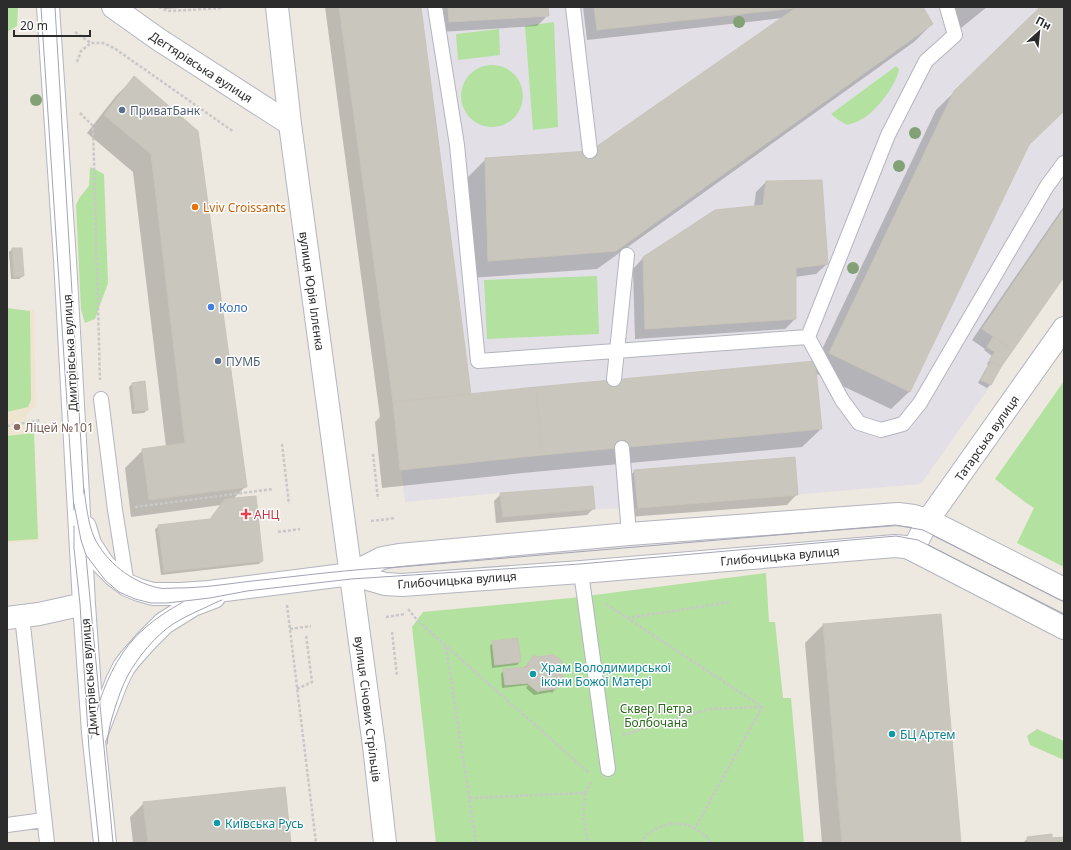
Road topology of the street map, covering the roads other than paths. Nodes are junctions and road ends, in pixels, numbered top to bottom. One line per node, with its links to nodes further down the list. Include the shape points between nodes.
1 (48, 7): 17 (main road, Дмитрівська вулиця)
2 (114, 7): 7 (main road, Дегтярівська вулиця, via 158,39)
3 (277, 7): 7 (main road, вулиця Юрія Іллєнка)
4 (435, 7): 13 (lane, via 457,145 478,361)
5 (573, 7): 8 (lane)
6 (947, 7): 12 (lane, via 955,35 926,62 888,135)
7 (290, 124): 22 (main road, вулиця Юрія Іллєнка)
8 (590, 150)
9 (1064, 163): 12 (lane, via 1047,186 920,403 903,424 881,430 859,423 842,400)
10 (627, 255): 13 (lane)
11 (1064, 328): 18 (main road, Татарська вулиця)
12 (808, 337): 13 (lane)
13 (618, 351): 14 (lane)
14 (614, 380)
15 (100, 399): 23 (lane)
16 (622, 448): 19 (lane)
17 (79, 507): 23 (main road, via 90,544 103,564); 26 (main road, Дмитрівська вулиця)
18 (928, 520): 19 (main road, via 898,514); 20 (main road, Татарська вулиця); 25 (main road)
19 (629, 534): 22 (main road, via 399,555 382,558)
20 (913, 550): 21 (main road, Глибочицька вулиця, via 895,546); 28 (main road, Глибочицька вулиця)
21 (581, 572): 22 (main road, Глибочицька вулиця, via 402,585 385,584); 30 (lane)
22 (351, 574): 24 (main road); 35 (main road, вулиця Січових Стрільців)
23 (127, 585): 24 (main road, via 153,594 209,592)
24 (250, 586): 29 (main road, via 193,605 164,624 146,641 124,667 117,681 98,730)
25 (1064, 589)
26 (84, 604): 27 (main road); 29 (main road, Дмитрівська вулиця)
27 (14, 617): 31 (lane)
28 (1064, 628)
29 (94, 748): 34 (main road, Дмитрівська вулиця)
30 (608, 768)
31 (44, 820): 32 (lane); 33 (lane)
32 (7, 825)
33 (47, 843)
34 (105, 843)
35 (385, 843)

